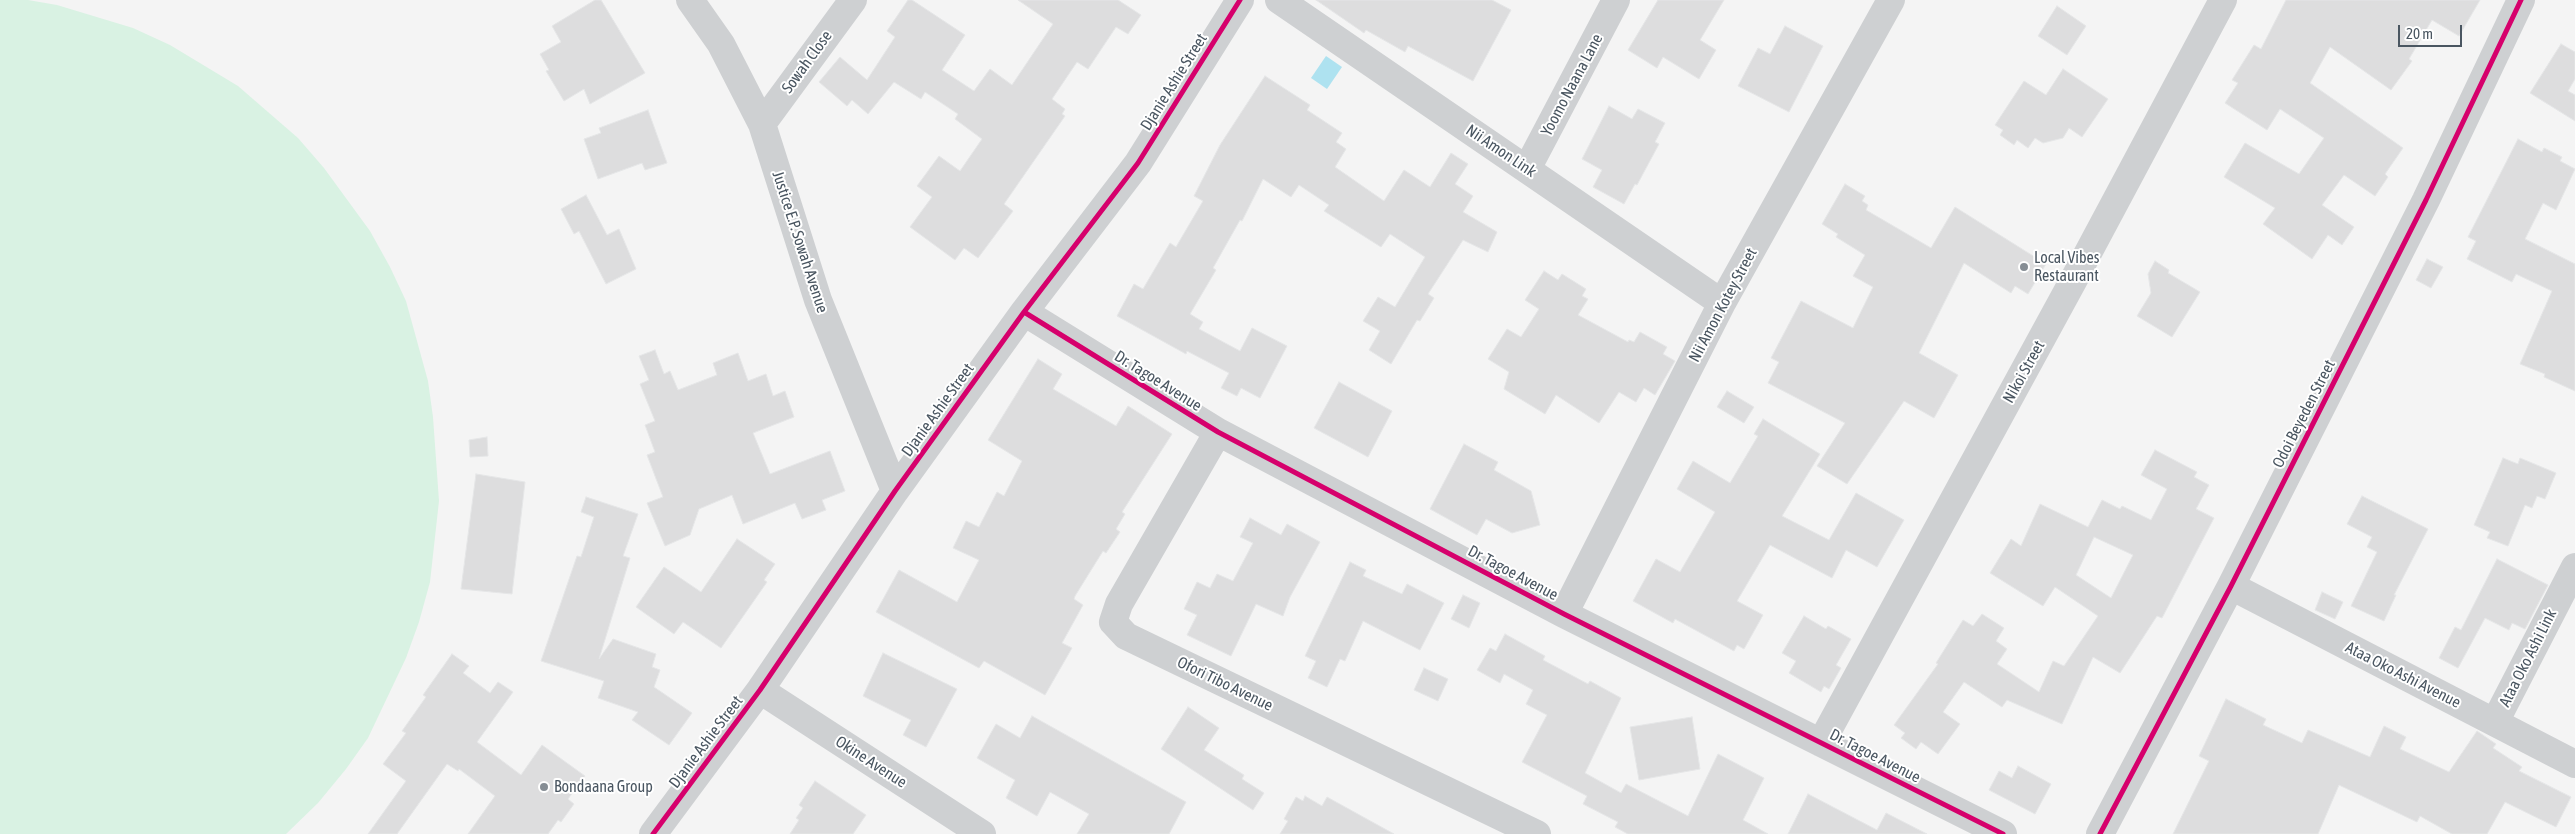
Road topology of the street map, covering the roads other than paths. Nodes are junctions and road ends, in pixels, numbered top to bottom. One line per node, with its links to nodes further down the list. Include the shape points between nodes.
1 (690, 0): 9 (street, Justice E.P. Sowah Avenue, via 721,44)
2 (853, 0): 9 (street, Sowah Close)
3 (1240, 0): 12 (street, Djanie Ashie Street, via 1138,163)
4 (1279, 0): 10 (street, Nii Amon Link)
5 (1616, 0): 10 (street, Yoomo Naana Lane)
6 (1891, 0): 11 (street, Nii Amon Kotey Street)
7 (2223, 0): 20 (street, Nikoi Street)
8 (2521, 0): 16 (street, Odoi Beyeden Street, via 2426,200)
9 (762, 124): 14 (street, Justice E.P. Sowah Avenue, via 818,300)
10 (1527, 169): 11 (street, Nii Amon Link)
11 (1722, 303): 17 (street, Nii Amon Kotey Street)
12 (1024, 312): 13 (street, Dr. Tagoe Avenue); 14 (street, Djanie Ashie Street)
13 (1218, 432): 17 (street, Dr. Tagoe Avenue); 24 (street, Ofori Tibo Avenue, via 1119,604 1113,622 1126,636)
14 (895, 491): 18 (street, Djanie Ashie Street)
15 (2575, 567): 19 (street, Ataa Oko Ashi Link)
16 (2231, 586): 19 (street, Ataa Oko Ashi Avenue); 26 (street, Odoi Beyeden Street)
17 (1564, 614): 20 (street, Dr. Tagoe Avenue)
18 (760, 690): 22 (street, Djanie Ashie Street); 23 (street, Okine Avenue)
19 (2495, 722): 21 (street, Ataa Oko Ashi Avenue)
20 (1821, 743): 25 (street, Dr. Tagoe Avenue)
21 (2575, 764)
22 (653, 834)
23 (982, 834)
24 (1537, 834)
25 (2004, 834)
26 (2100, 834)

